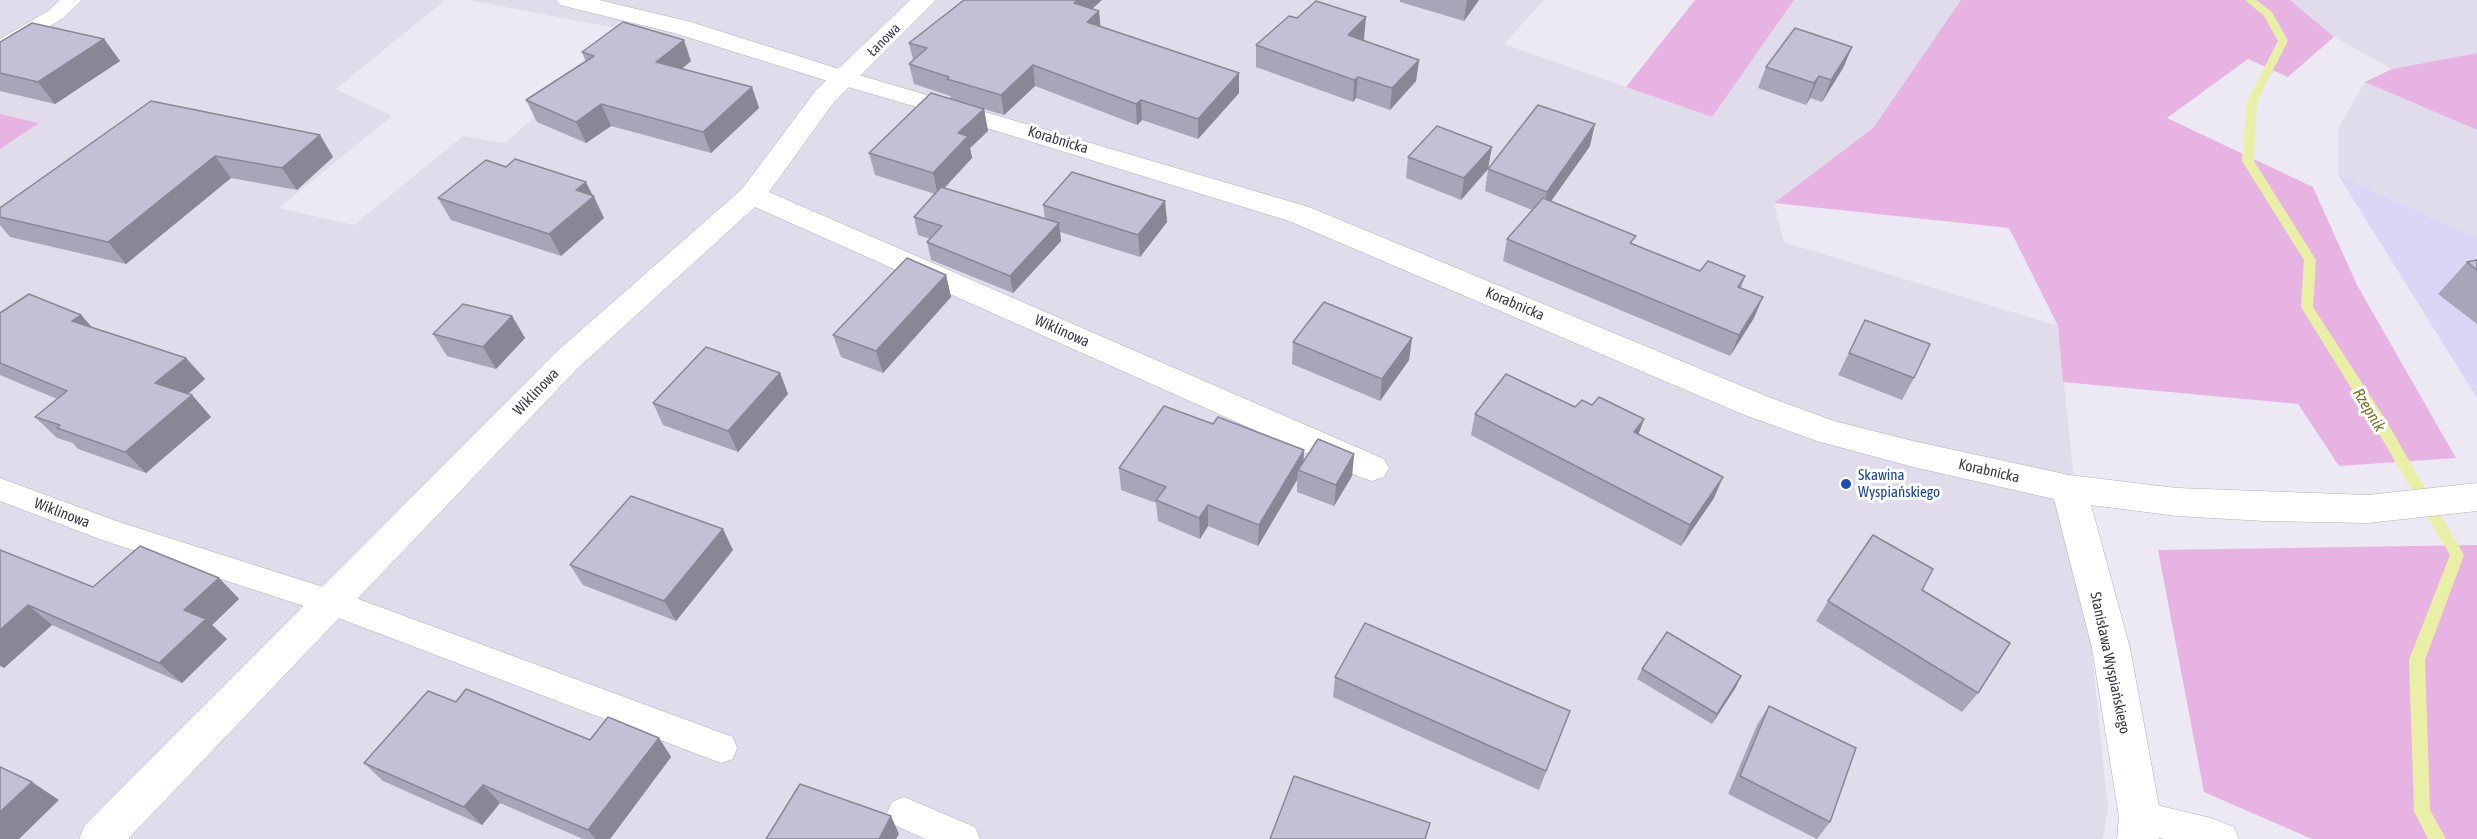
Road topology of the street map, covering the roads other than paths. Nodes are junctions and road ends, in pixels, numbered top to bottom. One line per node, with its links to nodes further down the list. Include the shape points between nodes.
1 (72, 0): 4 (lane, via 55,15)
2 (568, 0): 5 (street, Korabnicka, via 682,27)
3 (924, 0): 5 (street, Łanowa)
4 (0, 48)
5 (843, 78): 6 (street, Wiklinowa, via 825,96); 9 (street, Korabnicka, via 1299,214 1754,405 1829,432)
6 (752, 195): 7 (street, Wiklinowa); 11 (street, Wiklinowa, via 566,361)
7 (1372, 468)
8 (0, 489): 11 (lane, Wiklinowa, via 112,532)
9 (2068, 489): 10 (street, Korabnicka, via 2189,503 2368,509); 14 (street, Stanisława Wyspiańskiego, via 2111,648)
10 (2477, 497)
11 (331, 602): 12 (lane); 15 (street, Wiklinowa)
12 (721, 748)
13 (904, 813): 16 (lane)
14 (2139, 828): 17 (lane, via 2211,834)
15 (100, 839)
16 (963, 839)
17 (2222, 839)

